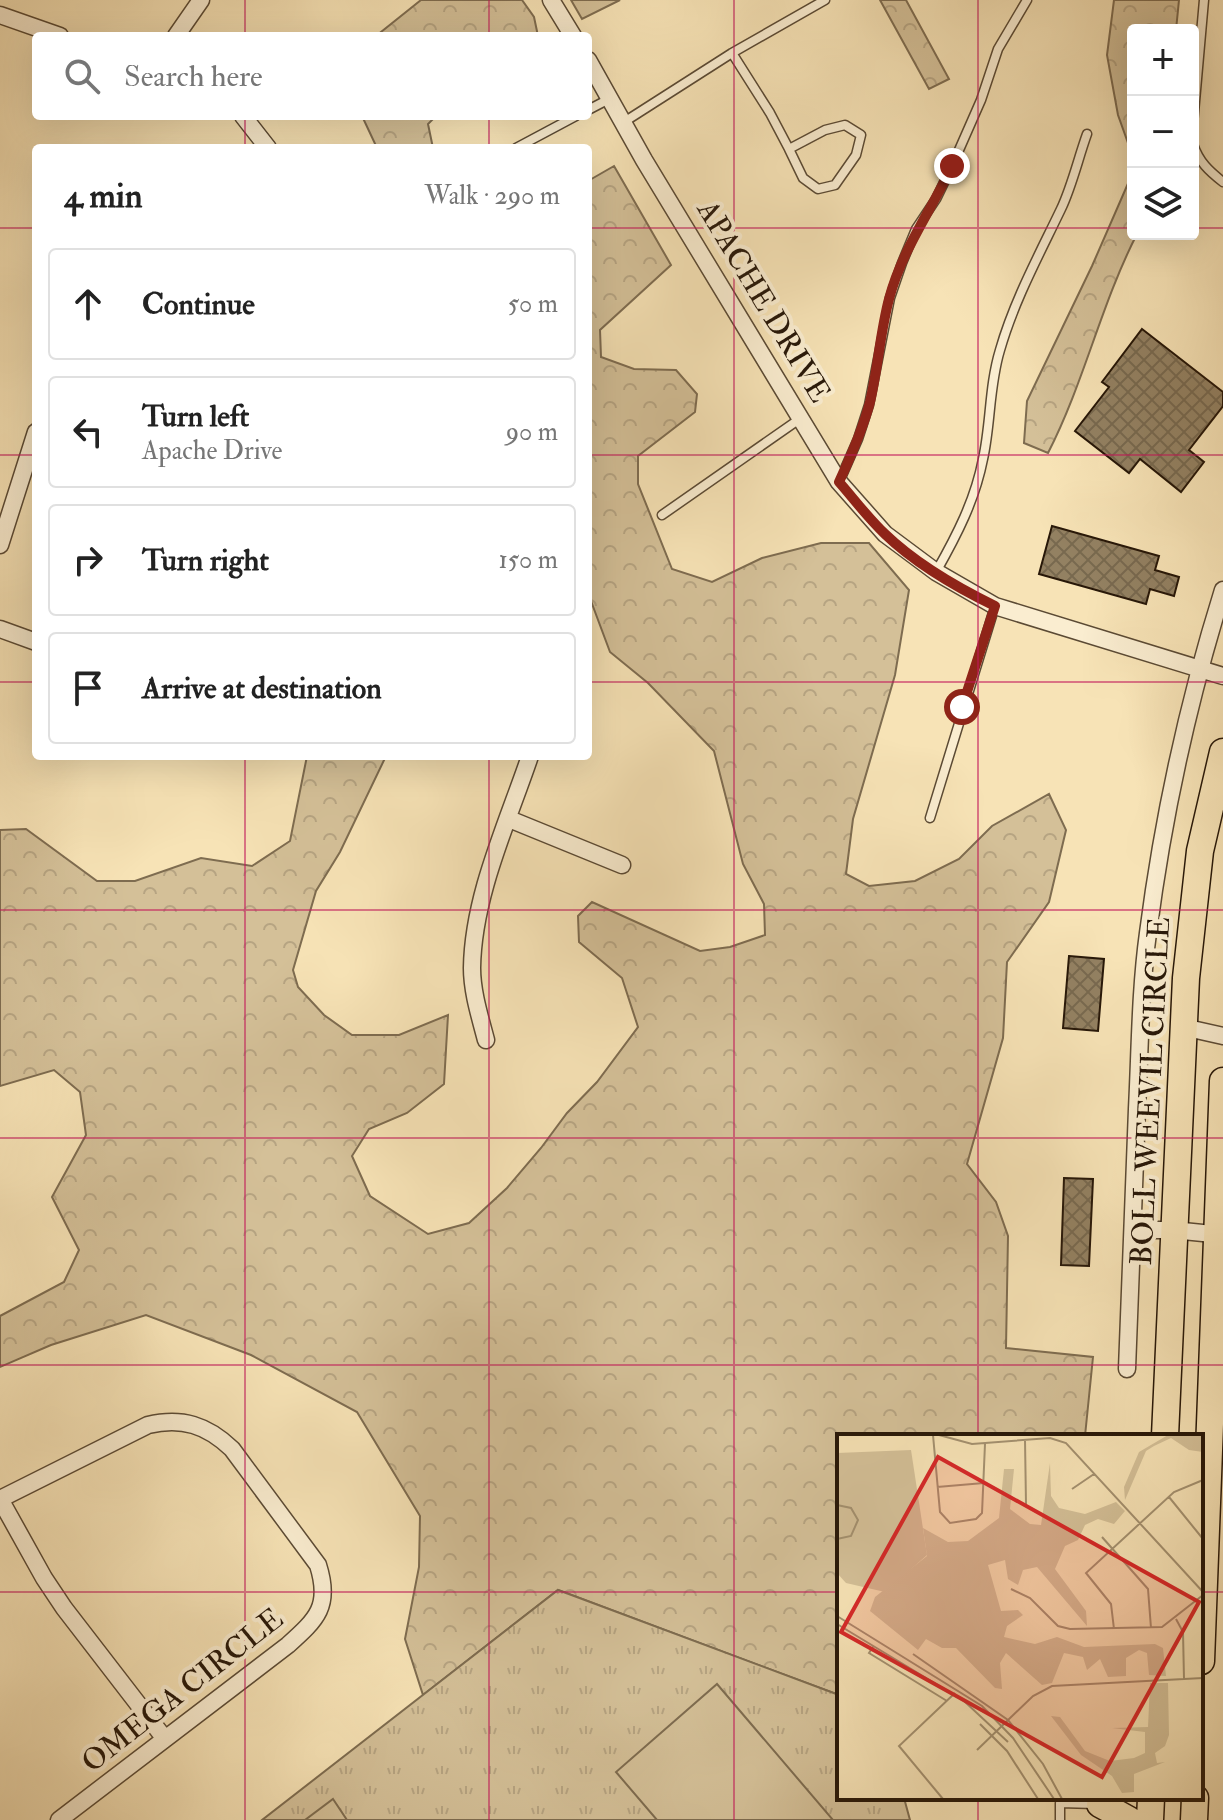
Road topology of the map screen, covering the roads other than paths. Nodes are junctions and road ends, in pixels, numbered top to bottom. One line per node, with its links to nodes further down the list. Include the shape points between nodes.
1 (201, 0): 8 (street)
2 (551, 0): 9 (street)
3 (825, 0): 10 (lane)
4 (1027, 0): 26 (lane, via 998,49 952,166 902,263 869,405)
5 (1204, 0): 12 (lane)
6 (0, 15): 7 (street)
7 (49, 32)
8 (179, 32)
9 (571, 32)
10 (732, 53): 17 (lane); 21 (lane)
11 (592, 67): 13 (street, APACHE DRIVE)
12 (1195, 96)
13 (611, 98): 14 (lane); 17 (street, APACHE DRIVE)
14 (592, 108)
15 (246, 120): 19 (street)
16 (568, 120): 20 (lane)
17 (624, 122): 24 (street, APACHE DRIVE)
18 (1087, 134): 29 (lane, via 1062,207 1000,349 984,457 962,525)
19 (265, 144)
20 (524, 144)
21 (789, 149): 21 (lane, via 803,178 818,189 835,185 856,155 861,135 845,125)
22 (1199, 156): 23 (lane)
23 (1223, 182)
24 (802, 417): 26 (street, APACHE DRIVE); 27 (lane)
25 (32, 445): 28 (street)
26 (839, 482): 29 (street, APACHE DRIVE, via 885,534)
27 (662, 515)
28 (0, 545)
29 (936, 572): 31 (street, APACHE DRIVE)
30 (1223, 590): 34 (street)
31 (995, 606): 34 (street, APACHE DRIVE); 38 (lane)
32 (0, 629): 33 (street)
33 (32, 641)
34 (1199, 668): 35 (street, APACHE DRIVE); 45 (street, via 1147,935)
35 (1223, 676)
36 (1223, 752): 41 (highway, BOLL WEEVIL CIRCLE, via 1197,869)
37 (529, 760): 39 (street)
38 (930, 818)
39 (509, 819): 40 (street); 43 (street, via 479,915 472,969)
40 (622, 865)
41 (1183, 1027): 42 (street); 46 (highway, BOLL WEEVIL CIRCLE)
42 (1223, 1036)
43 (486, 1040)
44 (1223, 1081): 47 (highway)
45 (1133, 1230): 46 (street); 48 (street)
46 (1173, 1230): 47 (street); 49 (highway, BOLL WEEVIL CIRCLE)
47 (1221, 1235): 51 (highway)
48 (1127, 1369)
49 (1165, 1434)
50 (0, 1499): 55 (street, via 64,1608); 55 (street, OMEGA CIRCLE, via 148,1425 185,1421 219,1436 232,1449 318,1565 323,1583 316,1620)
51 (1206, 1554): 52 (highway); 53 (highway)
52 (1223, 1582)
53 (1213, 1612): 54 (highway)
54 (1203, 1646)
55 (165, 1739): 59 (street, OMEGA CIRCLE)
56 (1151, 1800): 62 (highway)
57 (1195, 1800): 63 (highway)
58 (1110, 1801): 60 (lane, via 1060,1803); 61 (highway)
59 (59, 1820)
60 (1060, 1820)
61 (1129, 1820)
62 (1150, 1820)
63 (1194, 1820)

